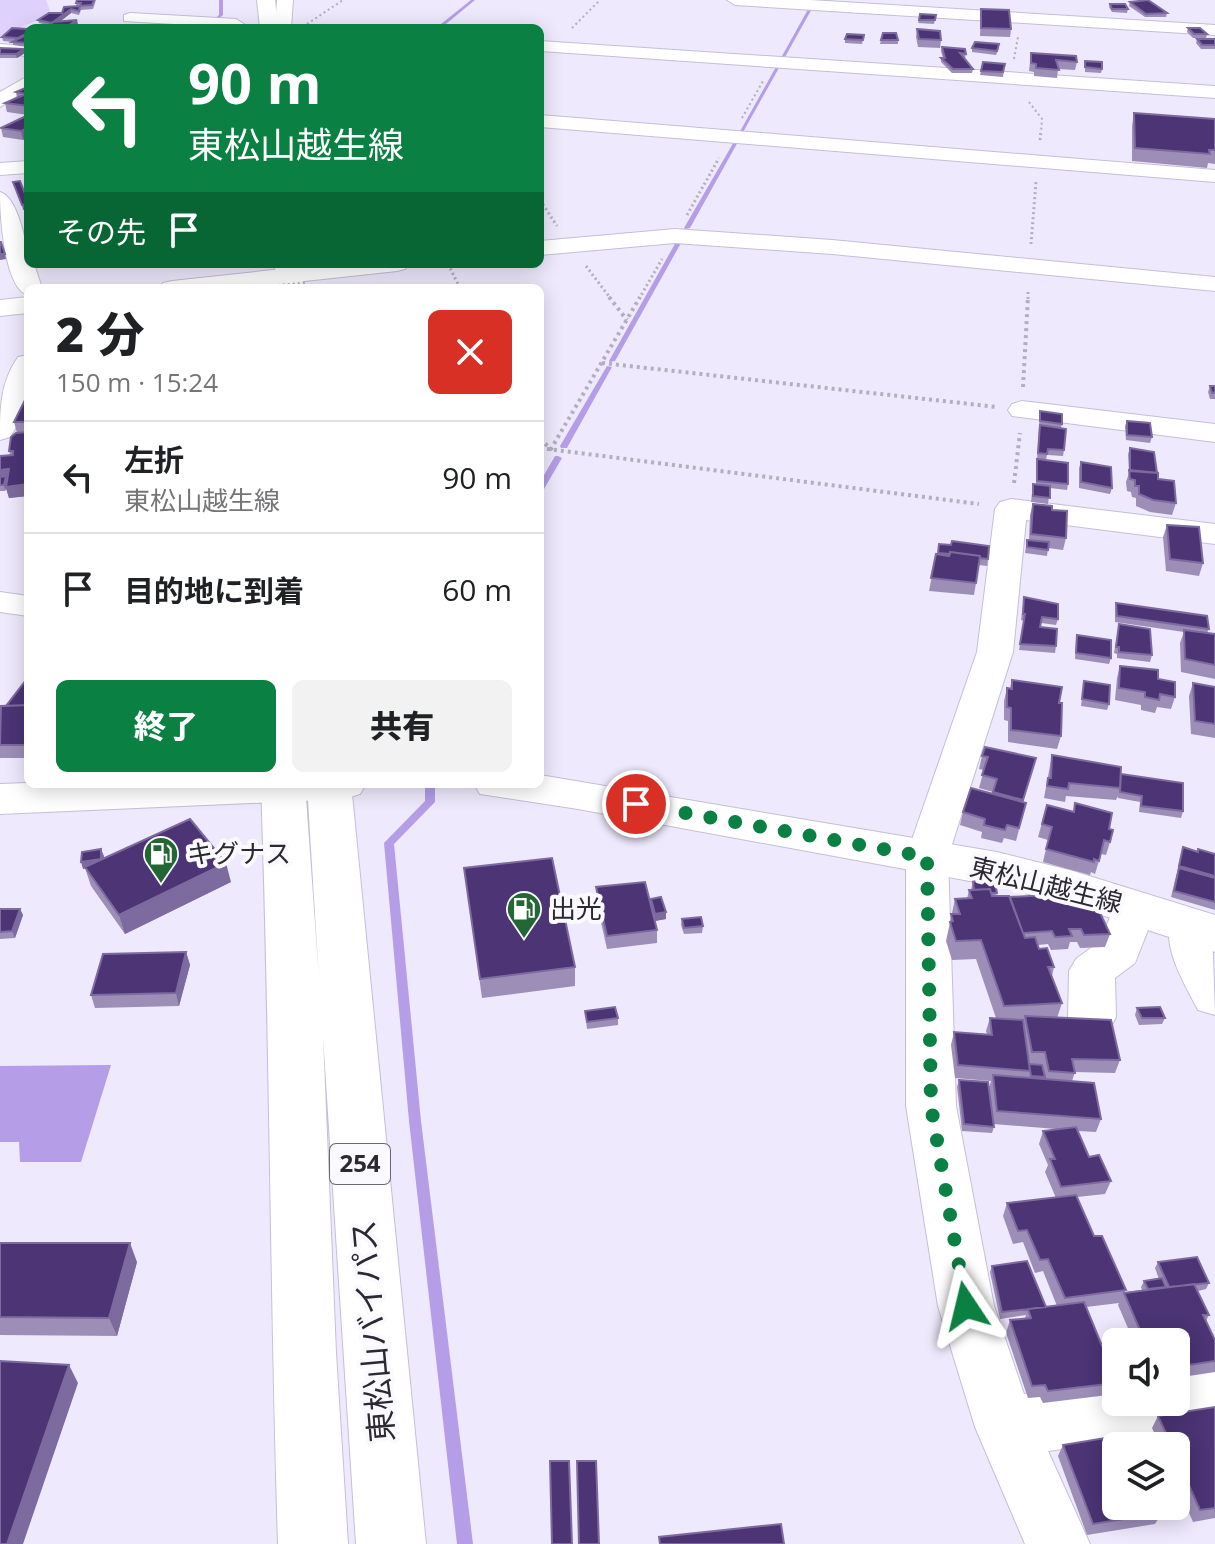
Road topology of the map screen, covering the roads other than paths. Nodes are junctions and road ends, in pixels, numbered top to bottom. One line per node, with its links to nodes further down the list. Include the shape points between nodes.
1 (159, 0): 5 (street)
2 (285, 0): 7 (street)
3 (735, 0): 8 (street)
4 (249, 13): 5 (street)
5 (130, 18): 6 (street)
6 (120, 24)
7 (284, 24)
8 (1169, 27): 9 (street); 10 (street)
9 (1215, 30)
10 (1187, 43)
11 (544, 46): 15 (street)
12 (24, 82): 14 (street)
13 (24, 83): 16 (street)
14 (0, 84)
15 (1215, 92)
16 (0, 101)
17 (544, 121): 20 (street)
18 (24, 167): 19 (street)
19 (0, 169)
20 (1215, 176)
21 (1, 207): 25 (street)
22 (544, 248): 27 (street, via 675,236)
23 (362, 268): 24 (street)
24 (276, 278): 26 (street)
25 (29, 284)
26 (214, 284)
27 (1215, 284)
28 (24, 305): 29 (street)
29 (0, 308)
30 (24, 373): 32 (street)
31 (1022, 410): 33 (street)
32 (0, 431)
33 (1215, 433)
34 (1215, 534): 42 (street, via 1011,509 995,652)
35 (0, 602): 36 (street)
36 (24, 605)
37 (224, 788): 41 (main road)
38 (306, 788): 49 (main road, 254, via 296,1021)
39 (306, 788): 50 (main road, 東松山バイパス / 254)
40 (529, 788): 42 (main road, 東松山越生線)
41 (0, 799)
42 (927, 857): 43 (main road, 東松山越生線, via 997,869); 48 (street, via 931,1106 966,1306)
43 (1135, 907): 44 (main road, 東松山越生線); 46 (street, via 1119,951 1092,971)
44 (1203, 930): 45 (street, via 1192,946)
45 (1215, 997)
46 (1092, 1017)
47 (1215, 1399): 48 (street)
48 (1005, 1427): 51 (street)
49 (313, 1544)
50 (391, 1544)
51 (1058, 1544)

